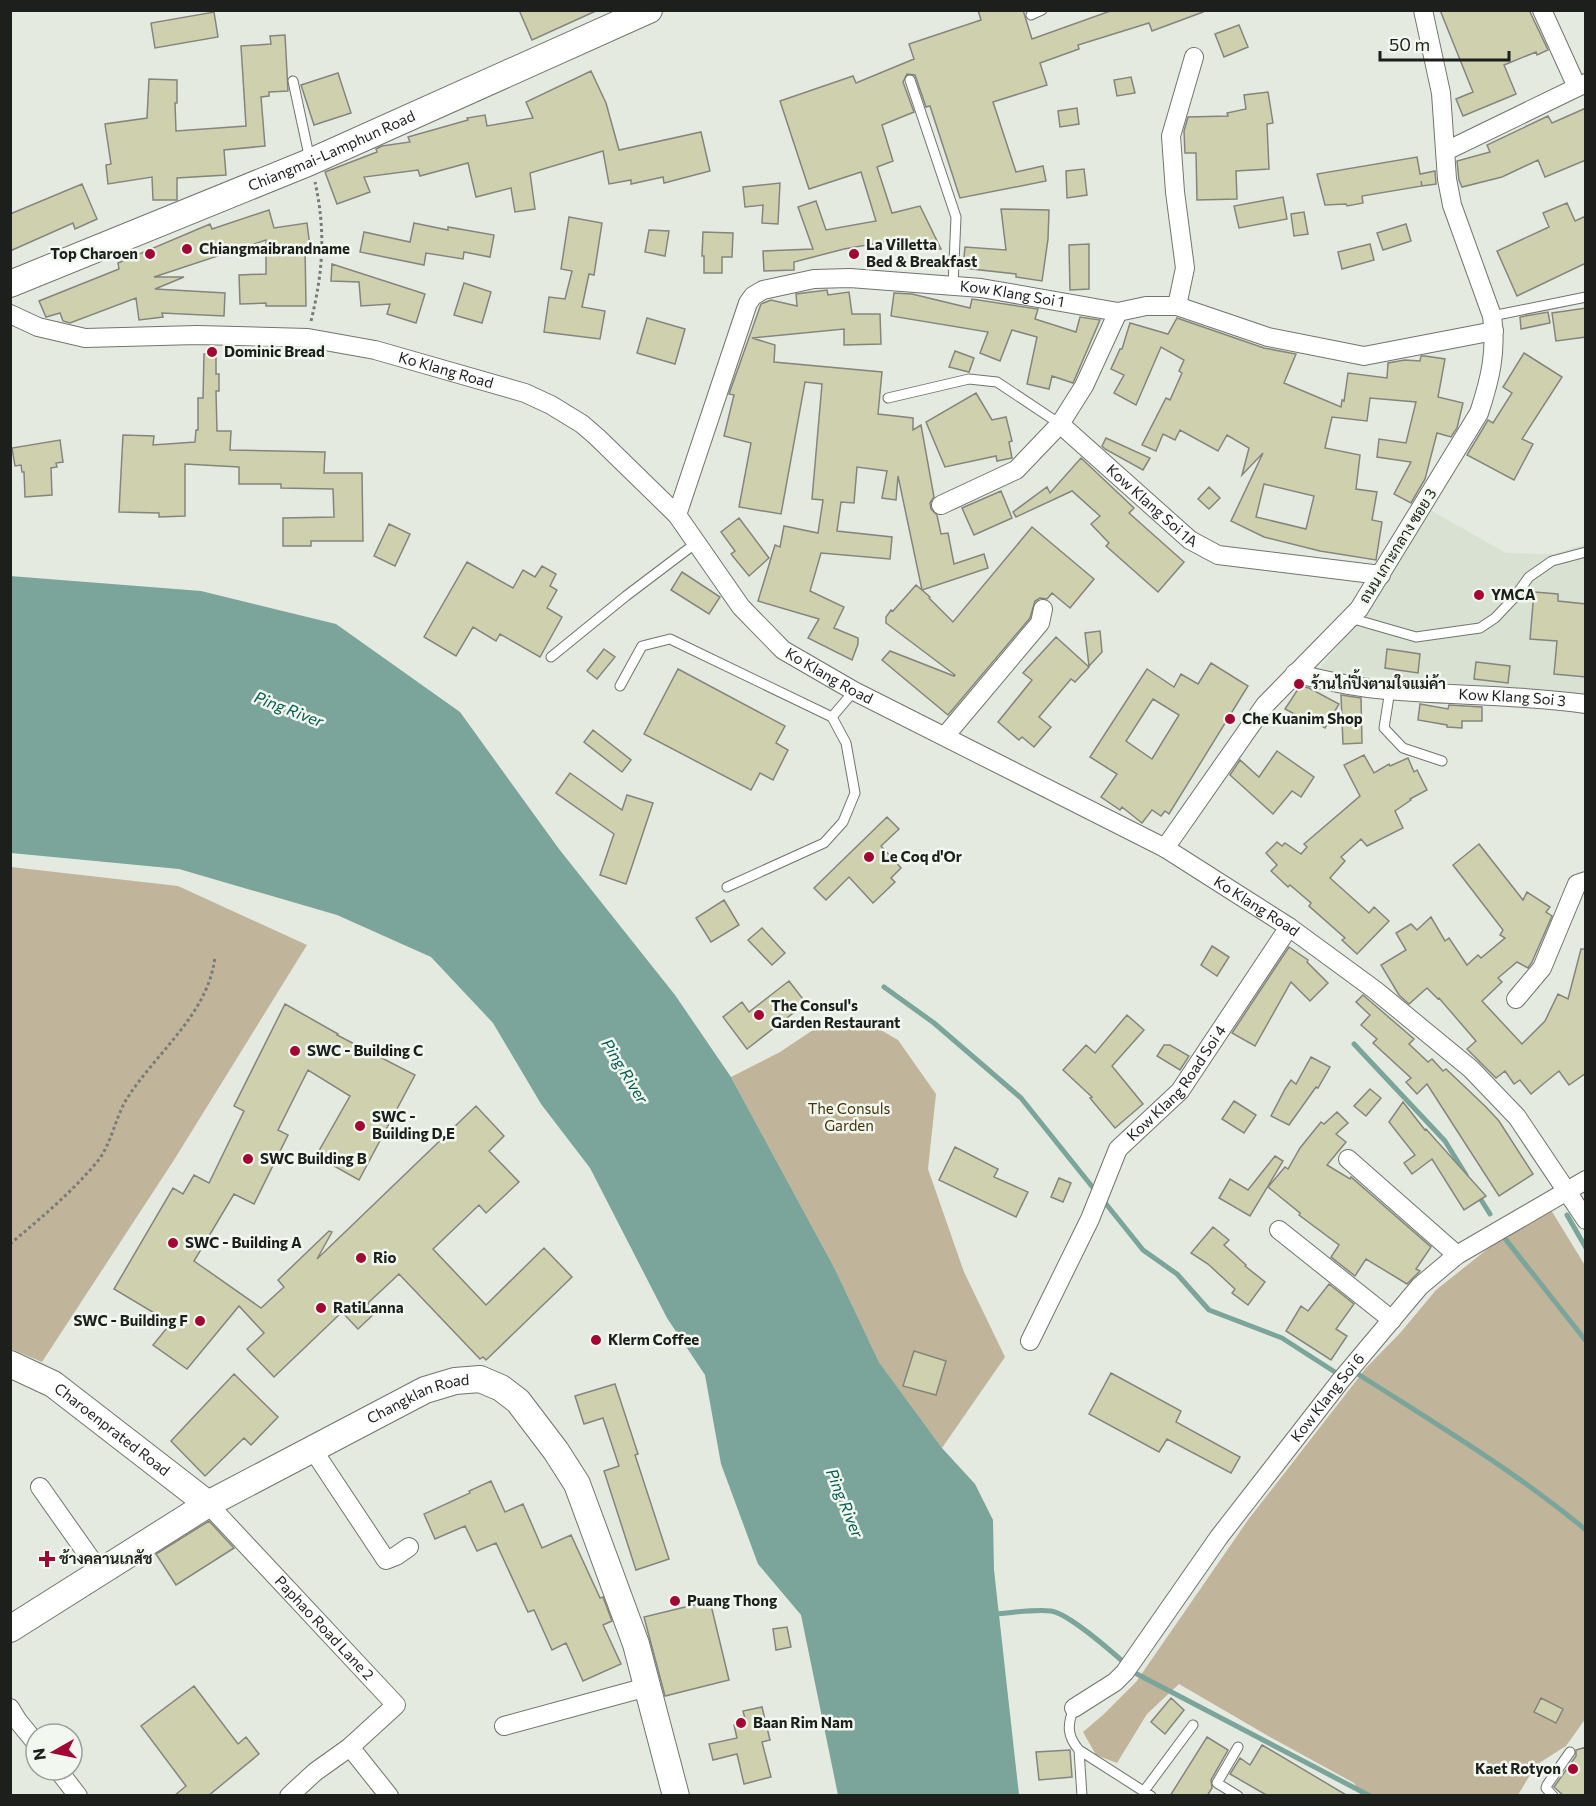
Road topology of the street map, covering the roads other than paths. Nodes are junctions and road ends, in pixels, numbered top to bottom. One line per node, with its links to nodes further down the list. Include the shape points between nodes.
1 (649, 10): 11 (street, Chiangmai-Lamphun Road)
2 (1042, 10): 5 (lane)
3 (1423, 10): 10 (street, via 1441,93)
4 (1542, 10): 9 (street)
5 (1030, 15)
6 (1194, 57): 15 (street, via 1171,136 1185,267)
7 (910, 80): 13 (lane, via 956,217)
8 (293, 81): 11 (lane)
9 (1581, 85): 10 (street)
10 (1446, 151): 18 (street, via 1446,179 1452,205)
11 (310, 162): 12 (street, Chiangmai-Lamphun Road)
12 (10, 284)
13 (953, 286): 17 (street, Kow Klang Soi 1); 22 (street, Kow Klang Soi 1, via 814,279 753,296)
14 (1586, 297): 18 (lane)
15 (1177, 306): 17 (street, Kow Klang Soi 1, via 1146,306); 18 (street, Kow Klang Soi 1, via 1268,337 1364,356)
16 (11, 312): 22 (street, Ko Klang Road, via 38,327 85,338 308,338 375,350 525,393 582,424)
17 (1118, 312): 20 (street, via 1084,386)
18 (1493, 324): 25 (street, ถนน เกาะกลาง ซอย 3, via 1491,377 1479,413)
19 (888, 398): 20 (lane, via 969,379 997,382)
20 (1060, 424): 21 (street, via 1016,470); 25 (street, Kow Klang Soi 1A, via 1190,540 1218,555)
21 (941, 505)
22 (677, 515): 23 (street, Ko Klang Road)
23 (696, 543): 28 (lane); 32 (street, Ko Klang Road, via 741,607 772,640)
24 (1586, 552): 27 (lane, via 1552,561 1529,577 1495,618 1480,628 1416,637)
25 (1381, 575): 27 (street, ถนน เกาะกลาง ซอย 3)
26 (1043, 609): 35 (street, via 1040,623)
27 (1350, 618): 29 (street, ถนน เกาะกลาง ซอย 3)
28 (551, 657)
29 (1295, 674): 31 (street, Kow Klang Soi 3); 37 (street, ถนน เกาะกลาง ซอย 3, via 1265,705)
30 (620, 686): 34 (lane, via 642,646 670,639)
31 (1390, 690): 33 (street, Kow Klang Soi 3); 36 (lane, via 1384,728 1403,748)
32 (854, 691): 34 (lane); 35 (street, Ko Klang Road)
33 (1586, 704)
34 (832, 717): 39 (lane, via 846,743 855,793 843,822 824,843)
35 (945, 736): 37 (street, Ko Klang Road)
36 (1442, 761)
37 (1165, 848): 40 (street, Ko Klang Road)
38 (1586, 880): 41 (street, via 1577,884 1542,968)
39 (727, 887)
40 (1289, 927): 44 (street, Ko Klang Road, via 1375,990 1470,1069 1517,1117); 49 (street, Kow Klang Road Soi 4, via 1180,1091 1118,1149 1100,1196)
41 (1516, 999)
42 (1348, 1159): 47 (street)
43 (1586, 1180): 44 (street, Kow Klang Soi 6)
44 (1568, 1192): 45 (street, Ko Klang Road); 47 (street, Kow Klang Soi 6)
45 (1586, 1220)
46 (1279, 1230): 48 (street)
47 (1456, 1255): 48 (street, Kow Klang Soi 6, via 1420,1286)
48 (1392, 1320): 59 (street, Kow Klang Soi 6, via 1219,1537 1130,1665 1115,1682)
49 (1030, 1341)
50 (10, 1364): 53 (street, Charoenprated Road, via 53,1384)
51 (313, 1450): 53 (street, Changklan Road); 54 (street, via 386,1560); 57 (street, Changklan Road, via 425,1390 480,1379 501,1388 518,1401 577,1484 636,1644)
52 (40, 1487): 55 (street)
53 (208, 1504): 55 (street, Changklan Road); 63 (street, Paphao Road Lane 2, via 396,1705)
54 (409, 1547)
55 (100, 1572): 56 (street, Changklan Road)
56 (10, 1629)
57 (647, 1687): 61 (street); 72 (street, Changklan Road)
58 (10, 1708): 62 (street)
59 (1074, 1708): 65 (lane, via 1068,1730)
60 (1192, 1725): 68 (lane)
61 (504, 1726)
62 (24, 1728)
63 (350, 1747): 70 (street); 71 (street)
64 (1238, 1747): 74 (lane, via 1217,1783)
65 (1079, 1750): 68 (lane); 73 (lane)
66 (1570, 1752): 75 (lane, via 1547,1785)
67 (67, 1782): 69 (street)
68 (1147, 1793)
69 (78, 1796)
70 (289, 1796)
71 (389, 1796)
72 (676, 1796)
73 (1082, 1796)
74 (1238, 1796)
75 (1553, 1796)

